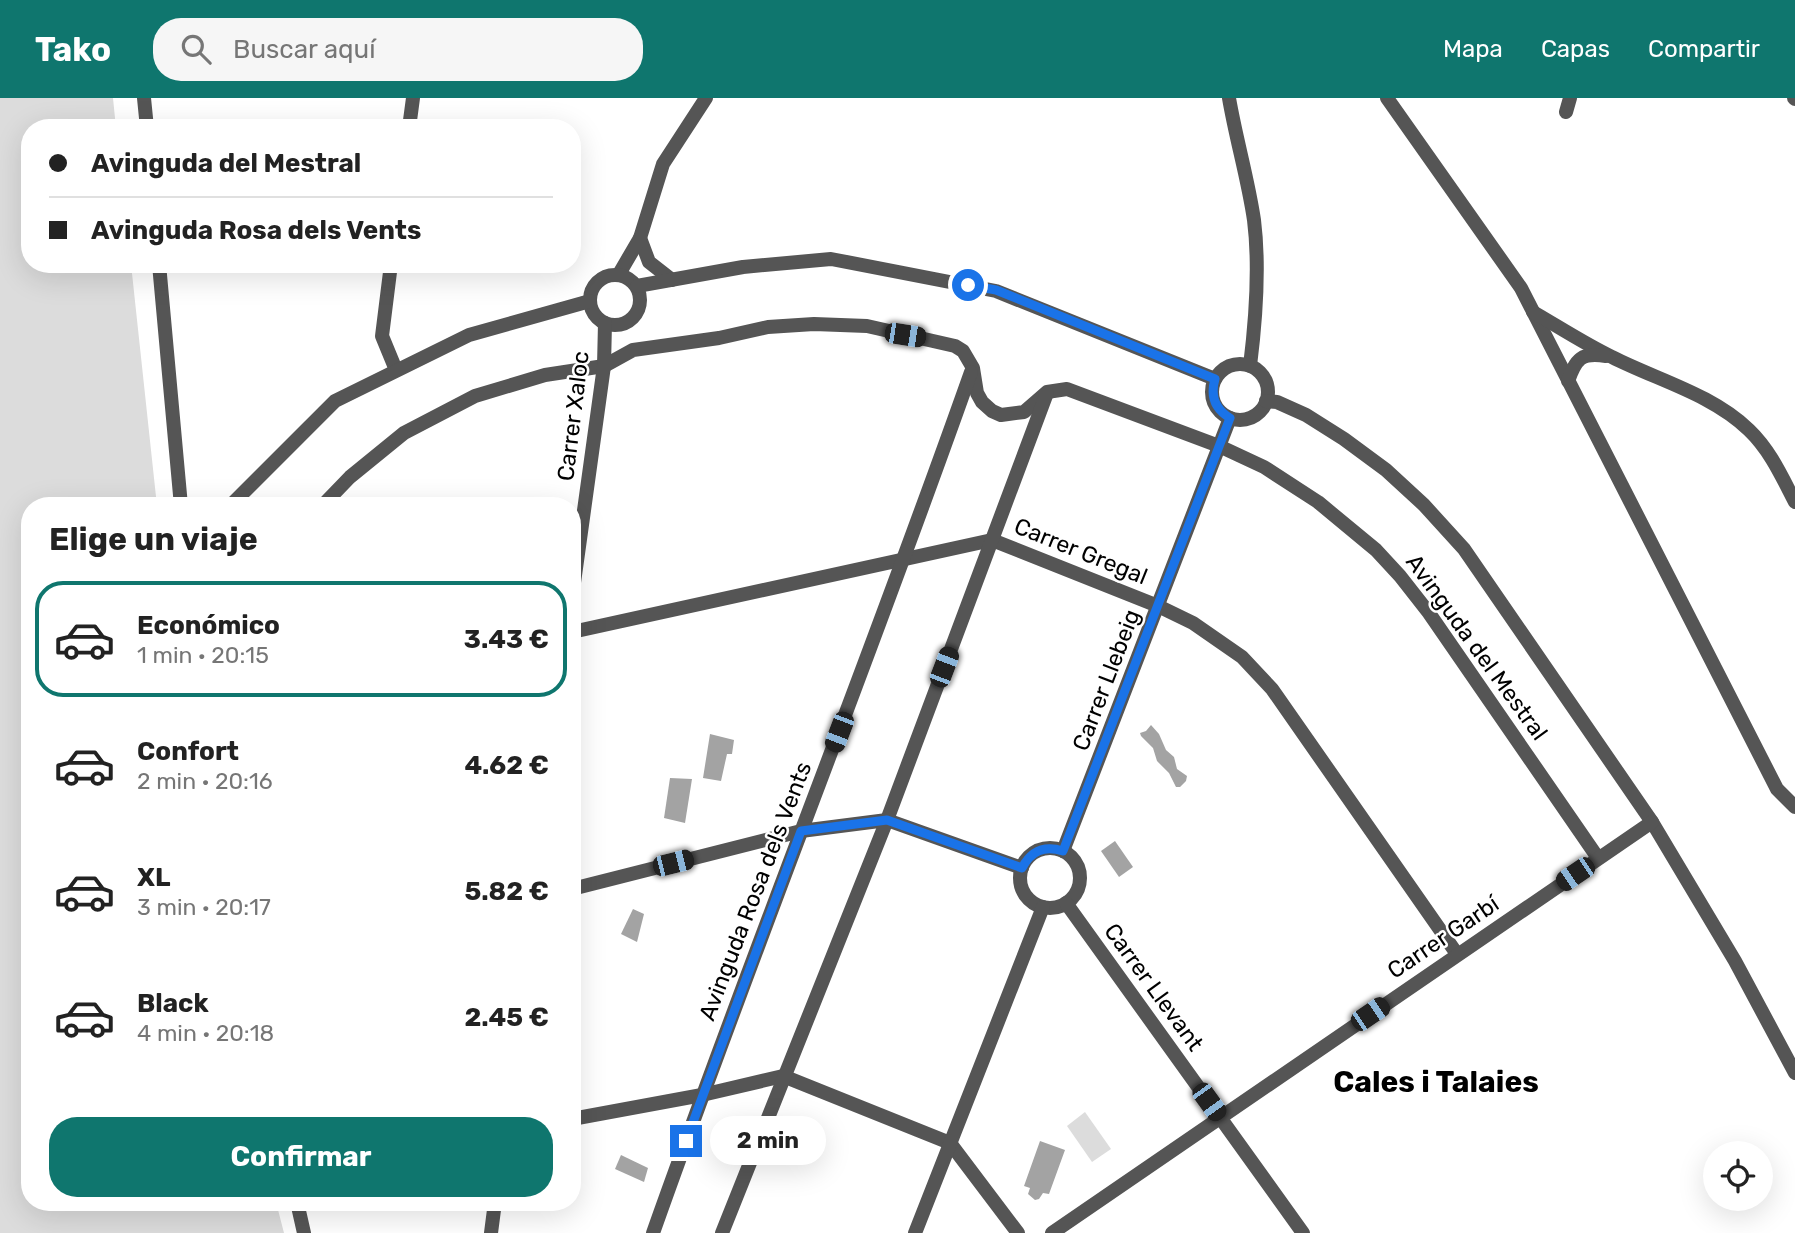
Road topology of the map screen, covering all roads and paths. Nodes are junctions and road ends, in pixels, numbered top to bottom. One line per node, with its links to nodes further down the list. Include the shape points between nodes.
1 (144, 98): 6 (street)
2 (413, 98): 7 (street)
3 (706, 98): 8 (street, via 663,164)
4 (1229, 98): 19 (street, via 1254,221)
5 (1387, 98): 15 (street, via 1502,260)
6 (146, 119)
7 (410, 119)
8 (640, 238): 11 (street); 12 (street, via 649,262)
9 (160, 273): 28 (street)
10 (390, 273): 21 (street, via 382,336)
11 (619, 274): 13 (street); 14 (street, via 598,281)
12 (672, 280): 13 (street); 22 (street, via 743,267 831,259 996,290)
13 (636, 286): 16 (street, via 641,301 635,316 621,325)
14 (590, 301): 16 (street, via 594,314); 21 (street, via 469,335)
15 (1533, 312): 17 (street); 23 (street)
16 (605, 323): 18 (street, Carrer Xaloc)
17 (1611, 357): 23 (street, via 1591,354 1581,358); 31 (street, via 1737,419 1770,457)
18 (604, 366): 20 (street, via 633,350 768,327 814,324 867,326 943,341 963,351); 30 (street, via 545,374 463,402 404,433); 32 (street, Carrer Xaloc)
19 (1251, 366): 22 (street, via 1234,364); 25 (street, via 1267,384)
20 (973, 368): 24 (street, via 977,393 1001,415 1024,412); 34 (street, Avinguda Rosa dels Vents)
21 (396, 370): 29 (street, via 335,401)
22 (1215, 379): 26 (street, via 1216,406)
23 (1568, 381): 37 (street, via 1777,789)
24 (1047, 392): 27 (street, Avinguda del Mestral, via 1067,388); 33 (street)
25 (1266, 401): 26 (street, via 1252,417); 39 (street, Avinguda del Mestral, via 1306,415 1344,439 1404,485 1445,527)
26 (1230, 418): 27 (street, Carrer Llebeig)
27 (1219, 446): 35 (street, Carrer Llebeig); 42 (street, Avinguda del Mestral, via 1264,467 1318,502 1400,576)
28 (180, 497)
29 (239, 497)
30 (330, 497)
31 (1795, 502)
32 (581, 532)
33 (992, 540): 34 (street, Carrer Gregal); 35 (street, Carrer Gregal); 38 (street)
34 (905, 559): 36 (street, Carrer Gregal); 40 (street, Avinguda Rosa dels Vents)
35 (1158, 606): 41 (street, Carrer Llebeig); 47 (street, Carrer Gregal, via 1210,632 1258,672)
36 (581, 630)
37 (1795, 807)
38 (887, 820): 40 (street); 43 (street); 49 (street)
39 (1653, 822): 42 (street, Carrer Garbí); 48 (street, Avinguda del Mestral)
40 (801, 831): 44 (street); 50 (street, Avinguda Rosa dels Vents)
41 (1063, 851): 43 (street, via 1034,852); 45 (street, via 1079,872 1077,889)
42 (1598, 858): 47 (street, Carrer Garbí)
43 (1022, 868): 46 (street, via 1023,892)
44 (581, 887)
45 (1066, 903): 46 (street); 52 (street, Carrer Llevant)
46 (1042, 907): 53 (street)
47 (1457, 954): 52 (street, Carrer Garbí)
48 (1795, 1073)
49 (783, 1076): 50 (street); 53 (street); 59 (street)
50 (702, 1095): 51 (street); 58 (street, Avinguda Rosa dels Vents)
51 (581, 1117)
52 (1220, 1118): 62 (street, Carrer Garbí); 63 (street, Carrer Llevant)
53 (950, 1143): 60 (street); 61 (street)
54 (299, 1211): 56 (street)
55 (494, 1211): 57 (street)
56 (304, 1233)
57 (491, 1233)
58 (653, 1233)
59 (722, 1233)
60 (915, 1233)
61 (1018, 1233)
62 (1052, 1233)
63 (1303, 1233)

